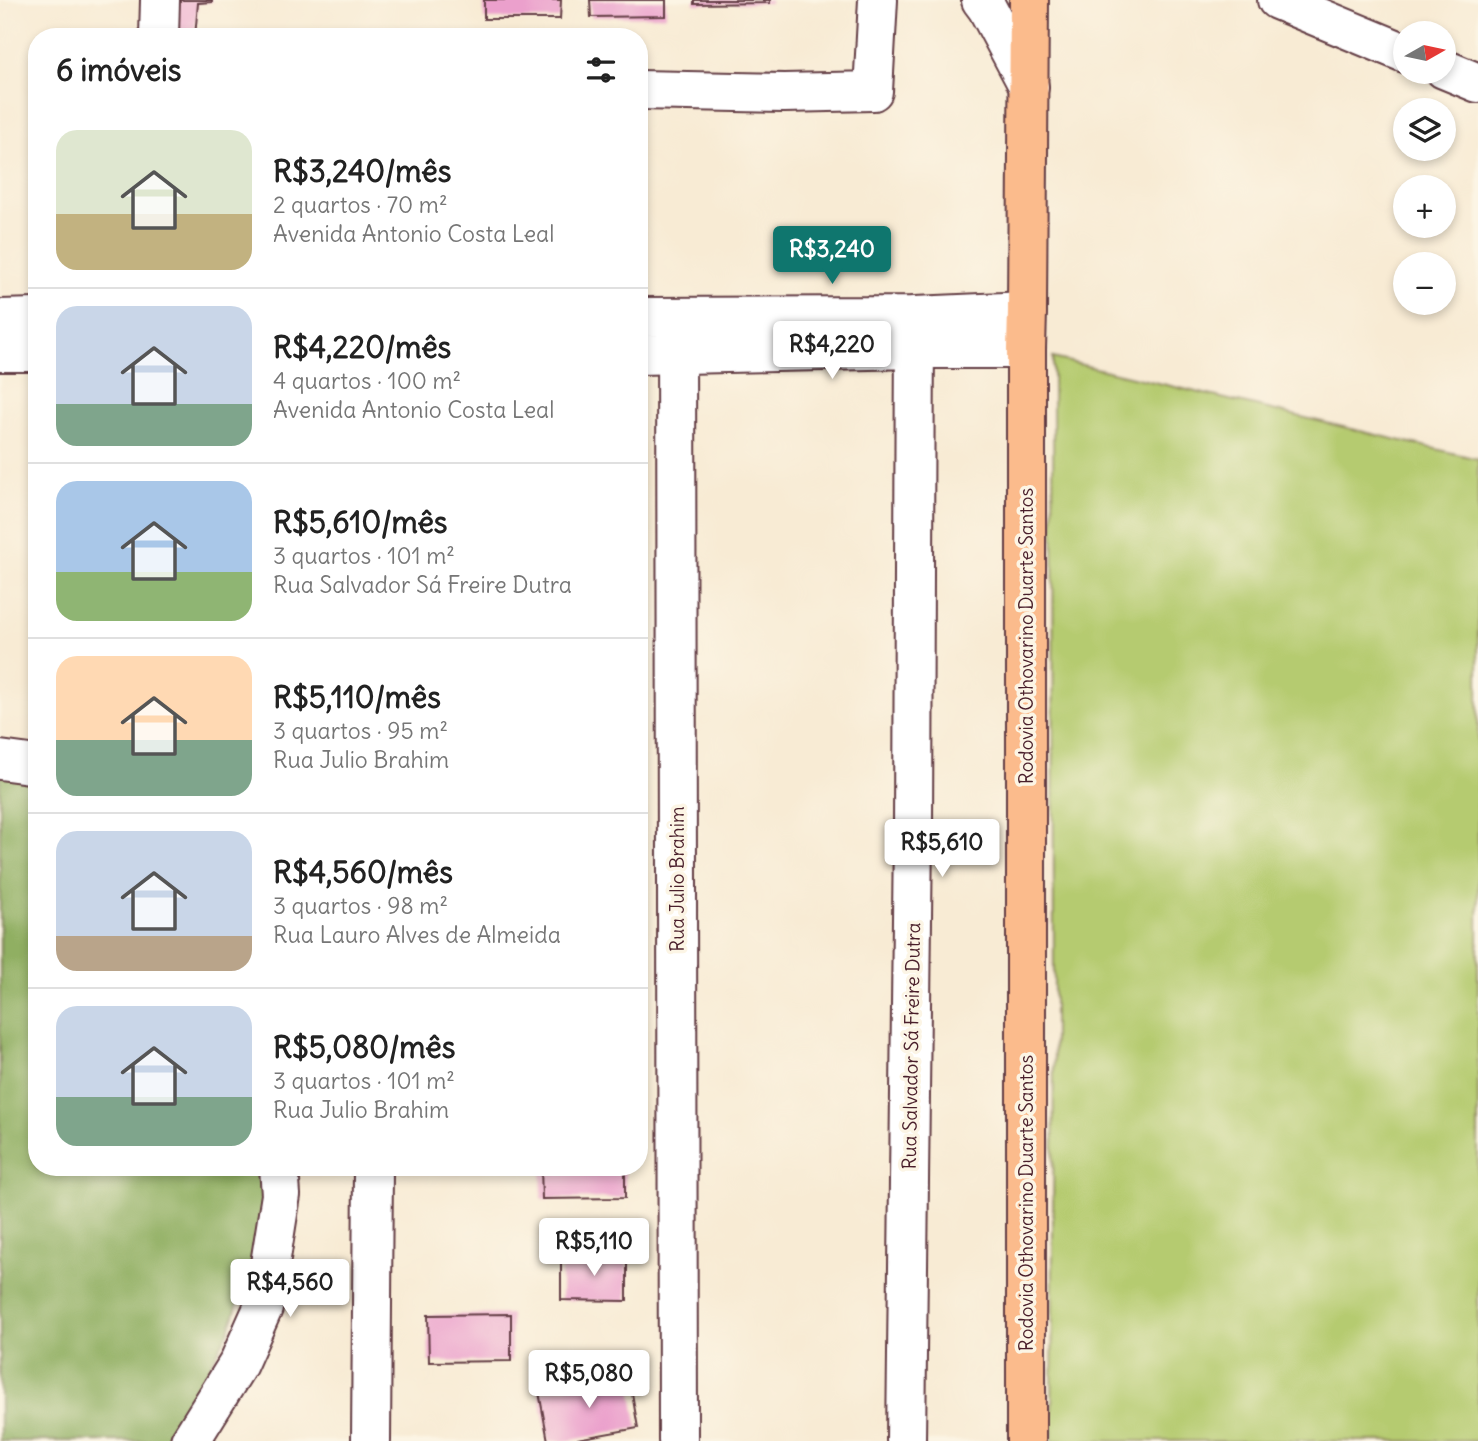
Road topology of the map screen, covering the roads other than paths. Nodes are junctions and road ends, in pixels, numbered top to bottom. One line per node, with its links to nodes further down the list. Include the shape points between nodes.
1 (160, 0): 6 (street)
2 (878, 0): 11 (street, via 873,91)
3 (981, 0): 10 (street)
4 (1030, 0): 10 (main road, Rodovia Othovarino Duarte Santos)
5 (1277, 0): 7 (street)
6 (159, 28)
7 (1393, 48)
8 (1456, 74): 9 (street)
9 (1478, 83)
10 (1029, 87): 12 (main road, Rodovia Othovarino Duarte Santos)
11 (648, 90)
12 (1027, 311): 16 (street); 17 (main road, Rodovia Othovarino Duarte Santos)
13 (657, 317): 16 (street); 21 (street, Rua Julio Brahim)
14 (0, 318): 15 (street)
15 (28, 318)
16 (915, 332): 17 (street); 21 (street); 29 (street, Rua Salvador Sá Freire Dutra)
17 (1026, 349): 30 (main road, Rodovia Othovarino Duarte Santos)
18 (0, 352): 19 (street)
19 (28, 352)
20 (648, 355): 21 (street)
21 (677, 355): 28 (street, Rua Julio Brahim)
22 (0, 760): 23 (street)
23 (28, 764)
24 (280, 1176): 26 (street, via 281,1195 263,1308 238,1364)
25 (373, 1176): 27 (street)
26 (190, 1441)
27 (371, 1441)
28 (678, 1441)
29 (906, 1441)
30 (1026, 1441)

